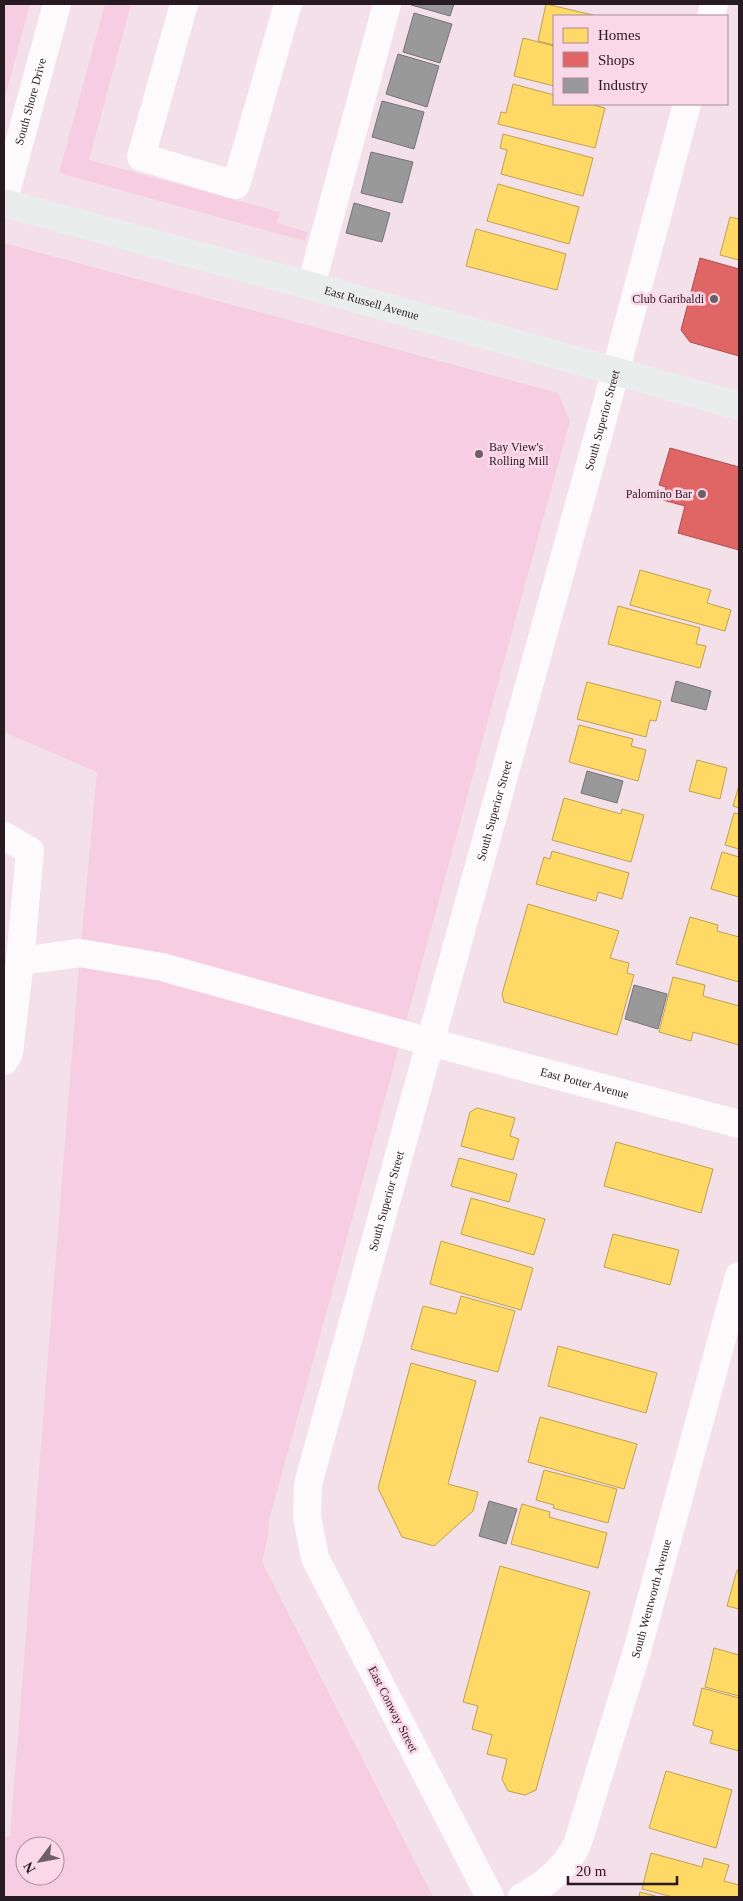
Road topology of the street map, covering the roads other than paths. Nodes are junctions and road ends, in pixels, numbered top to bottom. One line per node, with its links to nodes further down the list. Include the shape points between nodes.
1 (57, 4): 6 (street, South Shore Drive)
2 (184, 4): 3 (street, via 141,157 236,184)
3 (288, 4)
4 (387, 4): 8 (street)
5 (687, 105): 9 (street, South Superior Street)
6 (4, 199)
7 (4, 203): 8 (main road, East Russell Avenue)
8 (311, 286): 9 (main road, East Russell Avenue)
9 (615, 372): 10 (main road, East Russell Avenue); 13 (street, South Superior Street)
10 (739, 406)
11 (4, 836): 12 (street, via 30,851)
12 (20, 961): 13 (street, East Potter Avenue, via 80,953 162,967); 14 (street, via 9,1053)
13 (430, 1042): 15 (street, East Potter Avenue); 17 (street, South Superior Street, via 308,1484)
14 (4, 1061)
15 (739, 1124)
16 (739, 1276): 19 (street, South Wentworth Avenue, via 637,1651 577,1845 559,1871)
17 (307, 1517): 18 (street, East Conway Street, via 315,1558)
18 (490, 1897)
19 (522, 1897)

